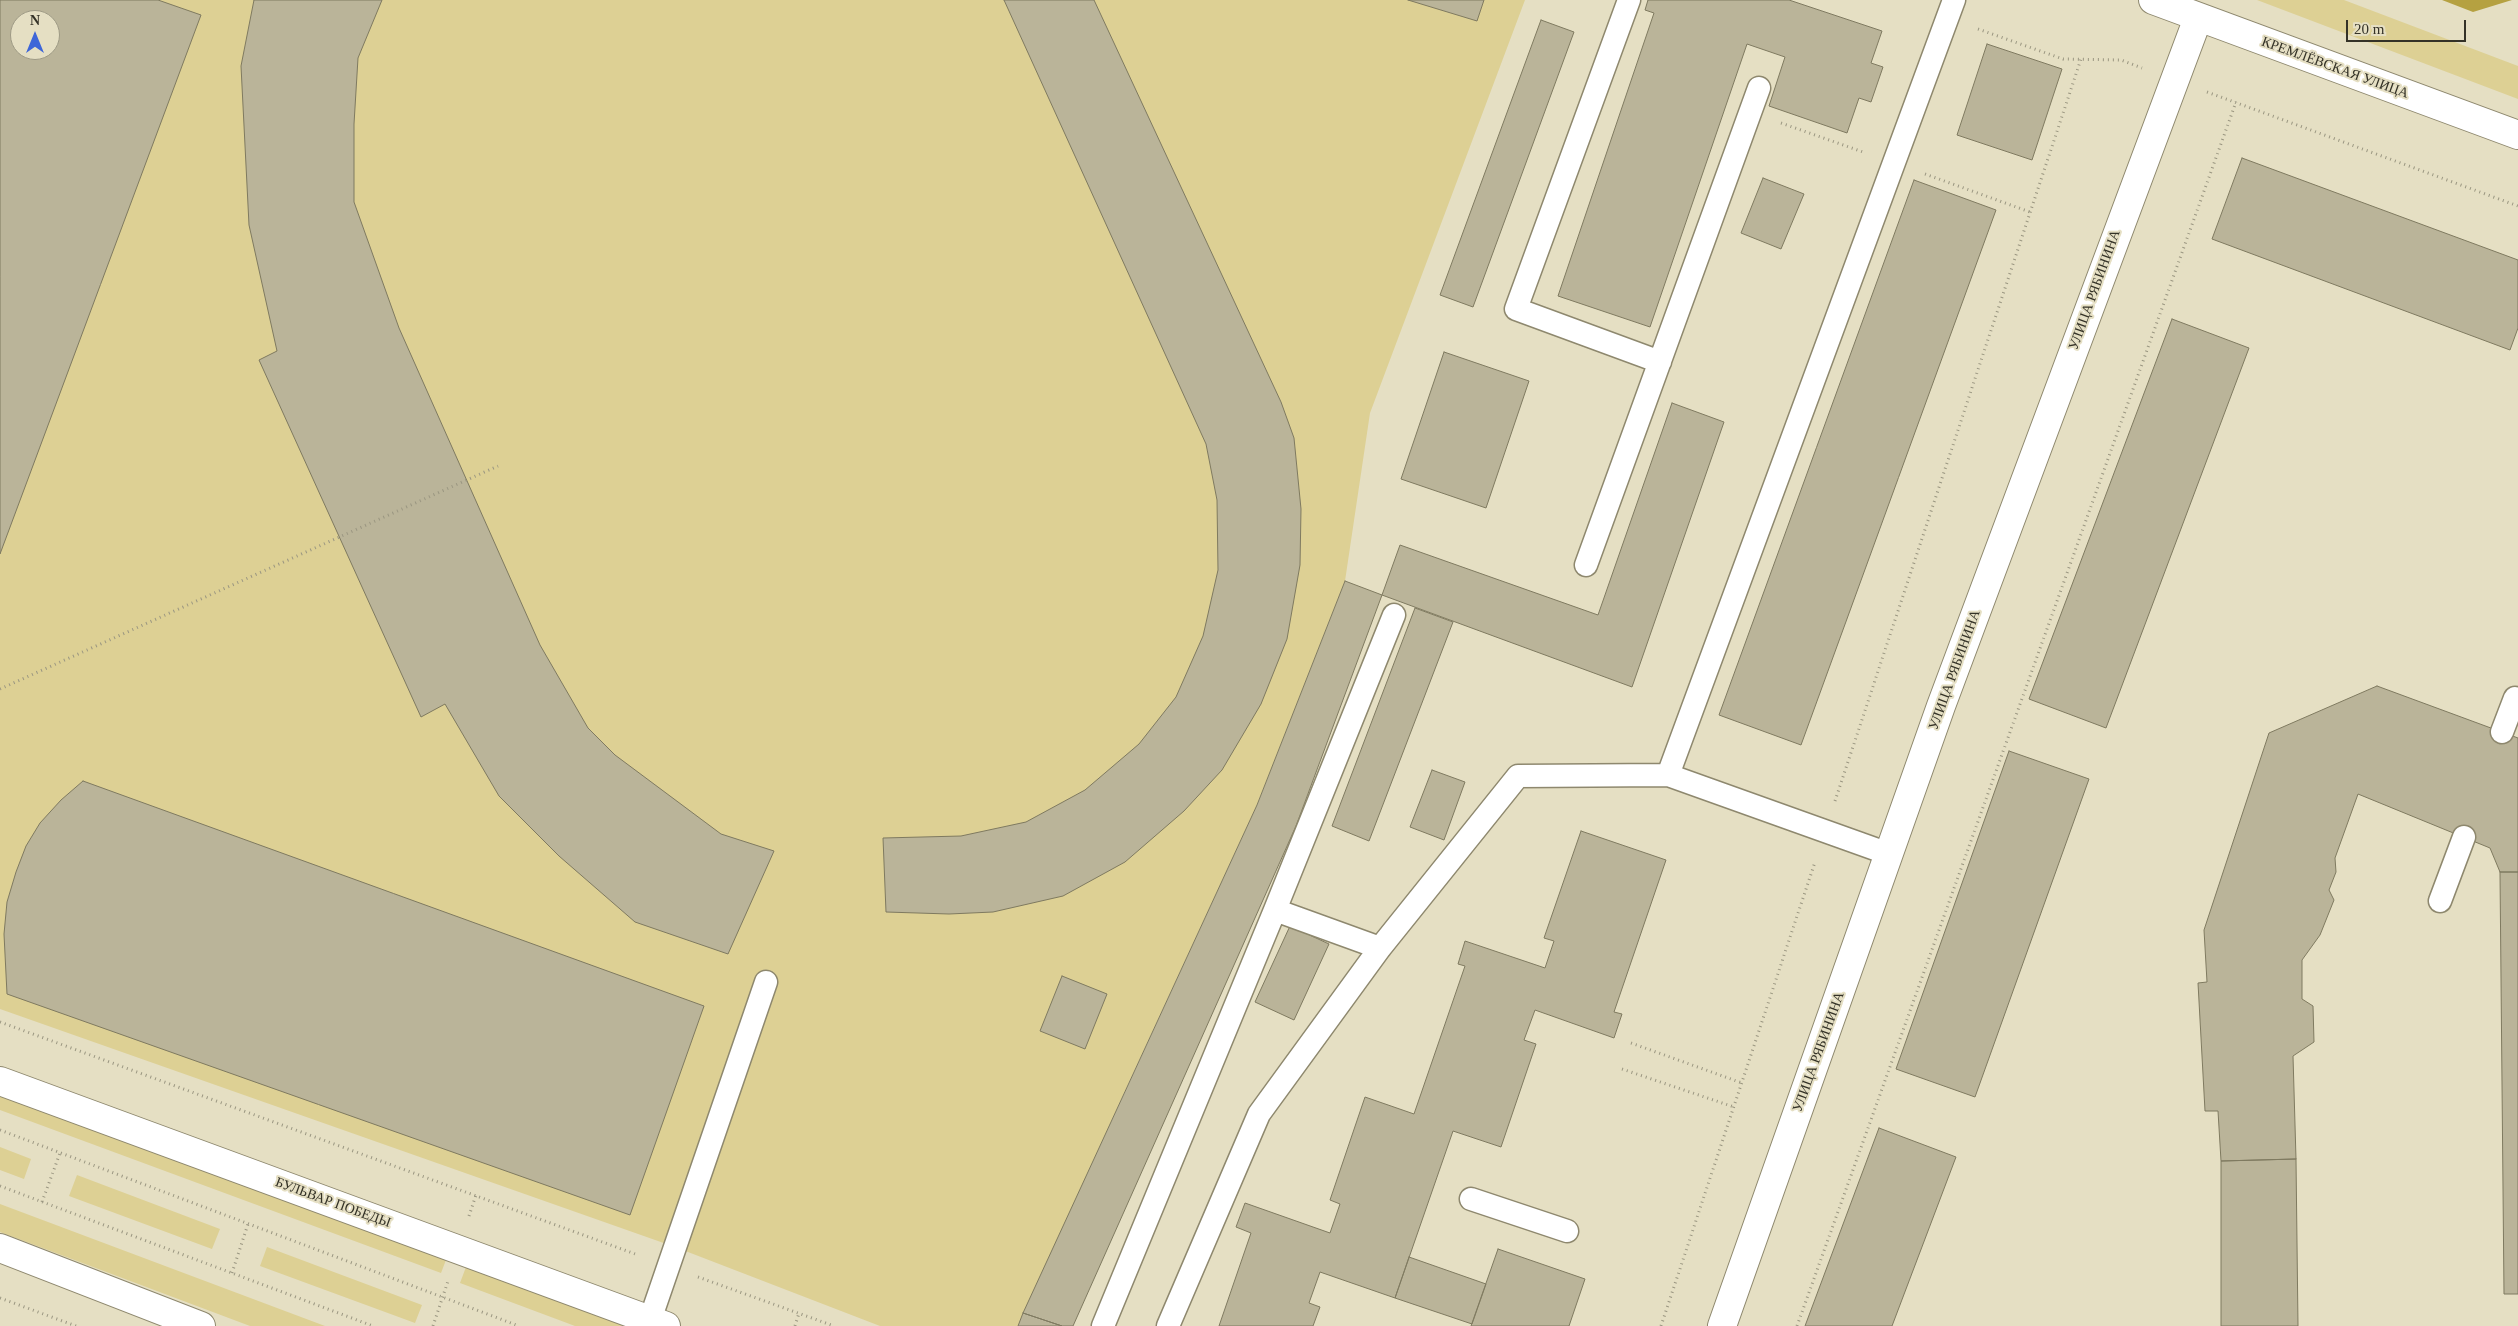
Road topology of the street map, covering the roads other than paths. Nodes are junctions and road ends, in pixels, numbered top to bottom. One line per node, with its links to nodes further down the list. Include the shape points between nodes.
1 (1629, 0): 7 (lane, via 1516,309)
2 (2153, 0): 4 (street, КРЕМЛЁВСКАЯ УЛИЦА)
3 (1951, 9): 12 (lane)
4 (2198, 18): 6 (street, КРЕМЛЁВСКАЯ УЛИЦА); 14 (street, УЛИЦА РЯБИНИНА, via 1941,706)
5 (1759, 88): 7 (lane)
6 (2518, 135)
7 (1660, 362): 8 (lane)
8 (1586, 565)
9 (1394, 615): 16 (lane)
10 (2515, 698): 11 (lane)
11 (2502, 732)
12 (1668, 775): 14 (lane); 17 (lane, via 1518,776)
13 (2464, 837): 15 (lane)
14 (1889, 854): 27 (street, УЛИЦА РЯБИНИНА)
15 (2440, 901)
16 (1275, 910): 17 (lane); 25 (lane)
17 (1380, 948): 26 (lane, via 1259,1114)
18 (766, 982): 23 (lane, via 668,1266)
19 (0, 1080): 23 (street, БУЛЬВАР ПОБЕДЫ)
20 (1471, 1199): 21 (lane)
21 (1567, 1231)
22 (0, 1248): 24 (street)
23 (658, 1323)
24 (201, 1326)
25 (1103, 1326)
26 (1168, 1326)
27 (1722, 1326)

